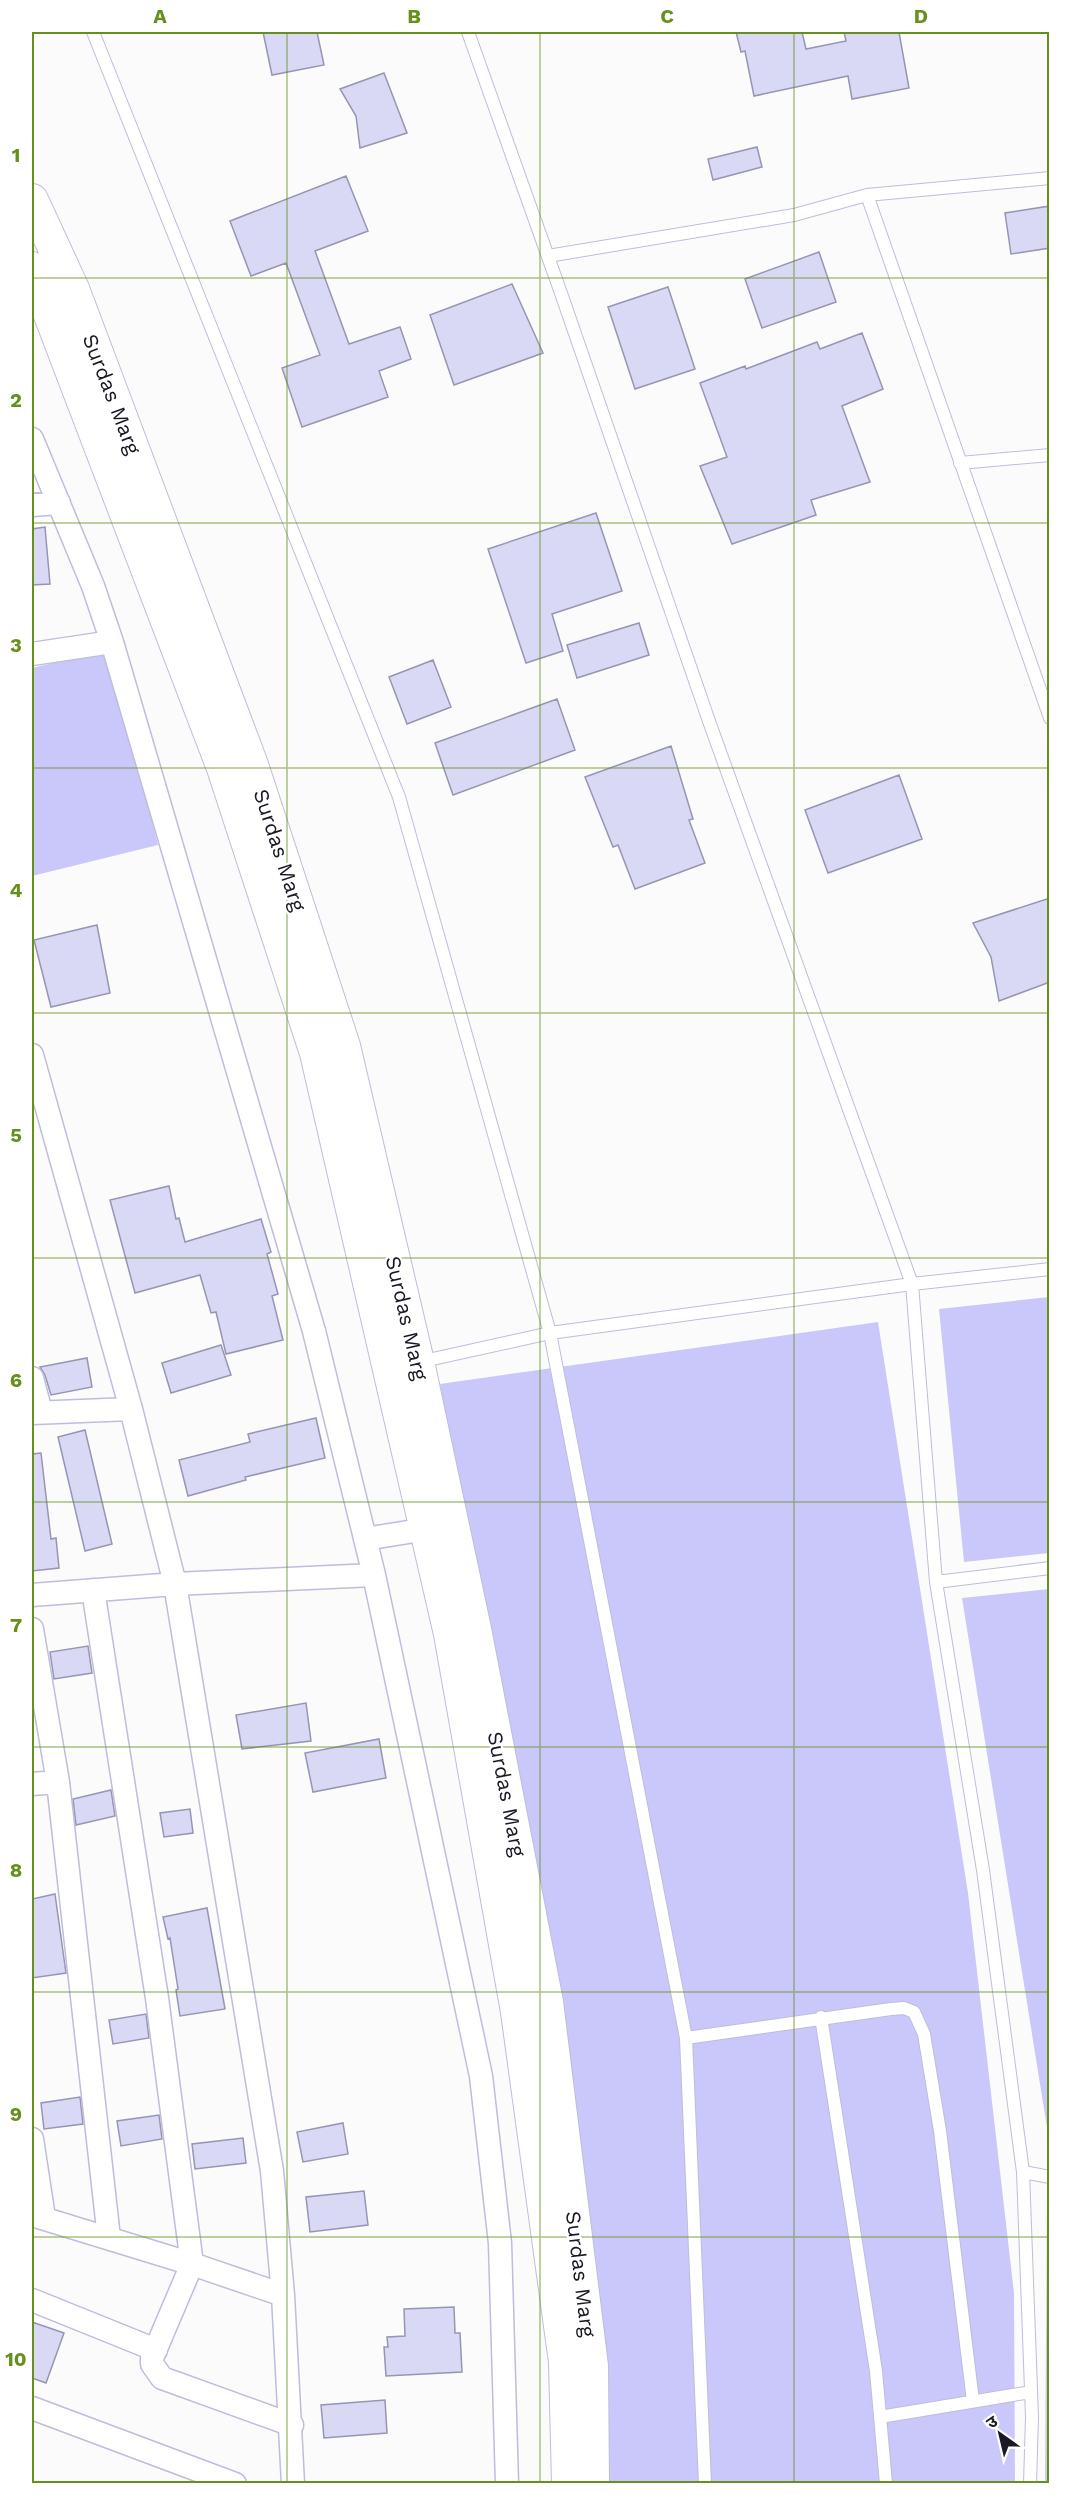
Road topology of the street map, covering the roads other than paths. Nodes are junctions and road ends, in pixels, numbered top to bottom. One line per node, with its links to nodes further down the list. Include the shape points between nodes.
1 (93, 32): 19 (lane, via 399,797)
2 (468, 32): 6 (lane)
3 (1050, 178): 4 (lane)
4 (867, 195): 6 (lane, via 794,215); 10 (lane)
5 (32, 200): 20 (main road, Surdas Marg, via 73,289 252,765 344,1046)
6 (548, 256): 18 (lane, via 710,724)
7 (32, 268): 20 (main road, Surdas Marg, via 223,768 316,1053)
8 (32, 439): 11 (street)
9 (1050, 455): 10 (lane)
10 (960, 464): 15 (lane)
11 (59, 502): 12 (street); 13 (street)
12 (32, 505)
13 (112, 642): 14 (street); 25 (street, via 314,1331)
14 (32, 654)
15 (1050, 718)
16 (32, 1055): 22 (street)
17 (1050, 1269): 18 (lane)
18 (912, 1284): 19 (lane); 28 (lane)
19 (550, 1333): 20 (lane); 37 (lane)
20 (403, 1365): 24 (main road, Surdas Marg); 56 (main road, Surdas Marg, via 476,1629 547,2002 592,2366)
21 (32, 1378): 23 (street)
22 (131, 1409): 23 (street); 29 (street)
23 (36, 1412)
24 (427, 1529): 25 (street); 55 (main road, Surdas Marg, via 450,1634 517,2012 565,2362)
25 (365, 1539): 27 (street)
26 (1050, 1568): 28 (lane)
27 (374, 1575): 29 (street); 54 (street, via 481,2076 500,2243)
28 (936, 1582): 39 (lane, via 983,1870)
29 (175, 1584): 30 (street); 44 (street, via 272,2171)
30 (93, 1590): 31 (street); 43 (street, via 157,1998)
31 (32, 1595)
32 (32, 1629): 33 (street)
33 (40, 1716): 34 (street)
34 (58, 1782): 35 (street); 42 (street)
35 (32, 1784)
36 (821, 2018): 37 (lane); 48 (lane, via 904,2008 920,2020 940,2131); 50 (lane)
37 (686, 2038): 57 (lane)
38 (32, 2139): 41 (street)
39 (1023, 2172): 40 (lane); 47 (lane)
40 (1050, 2177)
41 (38, 2217): 42 (street)
42 (109, 2238): 43 (street)
43 (192, 2264): 44 (street); 46 (street)
44 (284, 2295): 51 (street)
45 (32, 2300): 46 (street)
46 (156, 2350): 51 (street, via 152,2364 162,2378)
47 (1031, 2392): 48 (lane); 59 (lane)
48 (974, 2401): 50 (lane)
49 (32, 2408): 52 (street)
50 (880, 2416): 58 (lane)
51 (292, 2425): 53 (street)
52 (235, 2484)
53 (293, 2484)
54 (507, 2484)
55 (568, 2484)
56 (593, 2484)
57 (705, 2484)
58 (886, 2484)
59 (1030, 2484)

